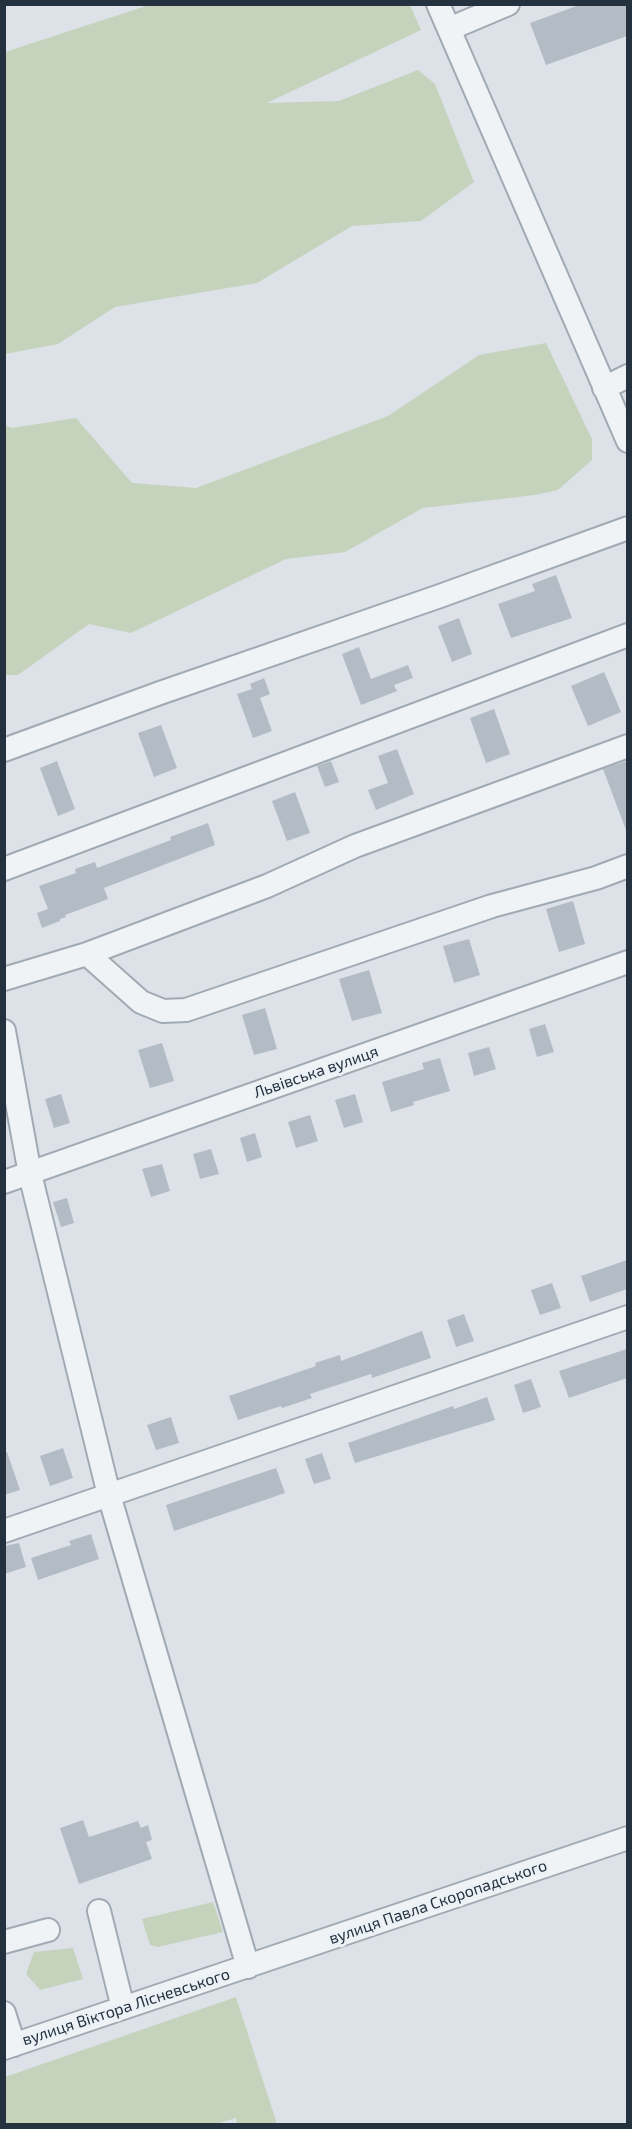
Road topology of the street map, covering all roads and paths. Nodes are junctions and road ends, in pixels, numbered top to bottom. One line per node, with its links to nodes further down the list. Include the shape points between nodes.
1 (438, 4): 3 (street)
2 (508, 4): 3 (street)
3 (449, 29): 5 (street)
4 (627, 376): 5 (street)
5 (604, 388): 6 (street)
6 (627, 441)
7 (627, 528): 10 (street)
8 (627, 634): 12 (street)
9 (627, 746): 13 (street, via 355,846 267,886)
10 (4, 750)
11 (627, 866): 13 (street, via 492,906 186,1010 163,1011 141,1002)
12 (4, 870)
13 (87, 954): 15 (street)
14 (627, 962): 17 (street, Львівська вулиця)
15 (4, 979)
16 (4, 1031): 17 (street)
17 (30, 1174): 18 (street, Львівська вулиця); 20 (street)
18 (4, 1182)
19 (627, 1317): 20 (street)
20 (109, 1495): 21 (street); 26 (street)
21 (4, 1531)
22 (627, 1838): 26 (street, вулиця Павла Скоропадського)
23 (99, 1911): 27 (street)
24 (48, 1930): 25 (street)
25 (4, 1942)
26 (248, 1967): 27 (street, вулиця Віктора Лісневського)
27 (123, 2008): 29 (street, вулиця Віктора Лісневського)
28 (4, 2013): 29 (street)
29 (9, 2046)

